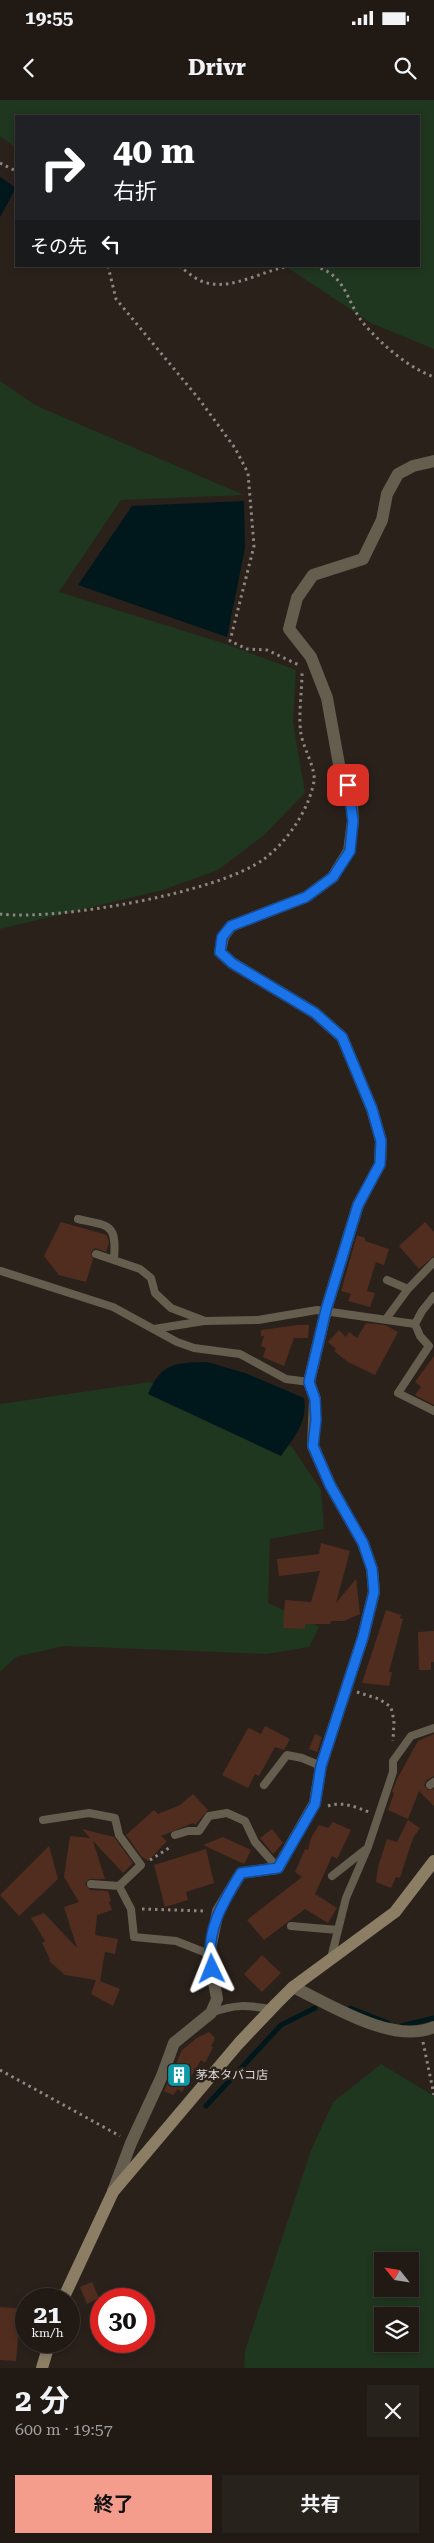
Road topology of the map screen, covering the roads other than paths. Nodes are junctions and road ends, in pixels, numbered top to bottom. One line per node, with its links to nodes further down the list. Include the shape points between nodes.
1 (434, 461): 10 (street, via 398,474 387,494 382,520 363,560 313,575 297,598 289,629 312,657 327,698 340,770 348,785 352,805 350,851 333,877 306,897 231,926 222,937 220,952 232,963 315,1013 342,1037 372,1109 381,1141 380,1164 358,1205)
2 (78, 1219): 4 (lane, via 105,1225 112,1230 116,1237)
3 (96, 1254): 4 (lane)
4 (114, 1259): 12 (lane, via 140,1269 151,1278 155,1293 171,1308)
5 (434, 1262): 8 (lane)
6 (1, 1271): 14 (lane, via 113,1306)
7 (388, 1280): 8 (lane)
8 (408, 1289): 11 (lane)
9 (434, 1296): 13 (lane)
10 (326, 1310): 11 (lane); 12 (lane, via 258,1320); 15 (street)
11 (386, 1319): 13 (lane)
12 (205, 1320): 14 (lane)
13 (415, 1324): 16 (lane, via 429,1346 398,1393)
14 (154, 1329): 15 (lane, via 194,1348 240,1354 286,1379)
15 (309, 1382): 18 (street, via 315,1399 313,1446 330,1485 363,1543 372,1569 374,1592 338,1720)
16 (434, 1411)
17 (434, 1728): 22 (lane, via 411,1736 393,1761)
18 (321, 1766): 19 (lane, via 287,1755); 24 (street, via 315,1804)
19 (264, 1785)
20 (44, 1820): 27 (lane, via 89,1813 115,1818 119,1835 141,1865)
21 (175, 1835): 24 (lane, via 199,1831 209,1816 226,1813 245,1821 255,1842)
22 (368, 1847): 25 (lane); 29 (lane, via 346,1898)
23 (434, 1861): 31 (main road, via 395,1912)
24 (278, 1868): 30 (street, via 241,1873 218,1911)
25 (332, 1876)
26 (91, 1884): 27 (lane)
27 (119, 1886): 30 (lane, via 131,1908 134,1937 176,1941)
28 (291, 1926): 29 (lane)
29 (338, 1930): 31 (lane)
30 (209, 1954): 34 (street, via 217,1999)
31 (331, 1960): 32 (main road)
32 (293, 1988): 33 (main road); 35 (street, via 376,2027 421,2033)
33 (271, 2010): 34 (lane, via 243,2005); 36 (main road, via 239,2043)
34 (211, 2013): 36 (street, via 174,2043)
35 (434, 2027)
36 (113, 2192): 37 (main road)
37 (68, 2288)
38 (46, 2353): 39 (main road)
39 (42, 2368)

